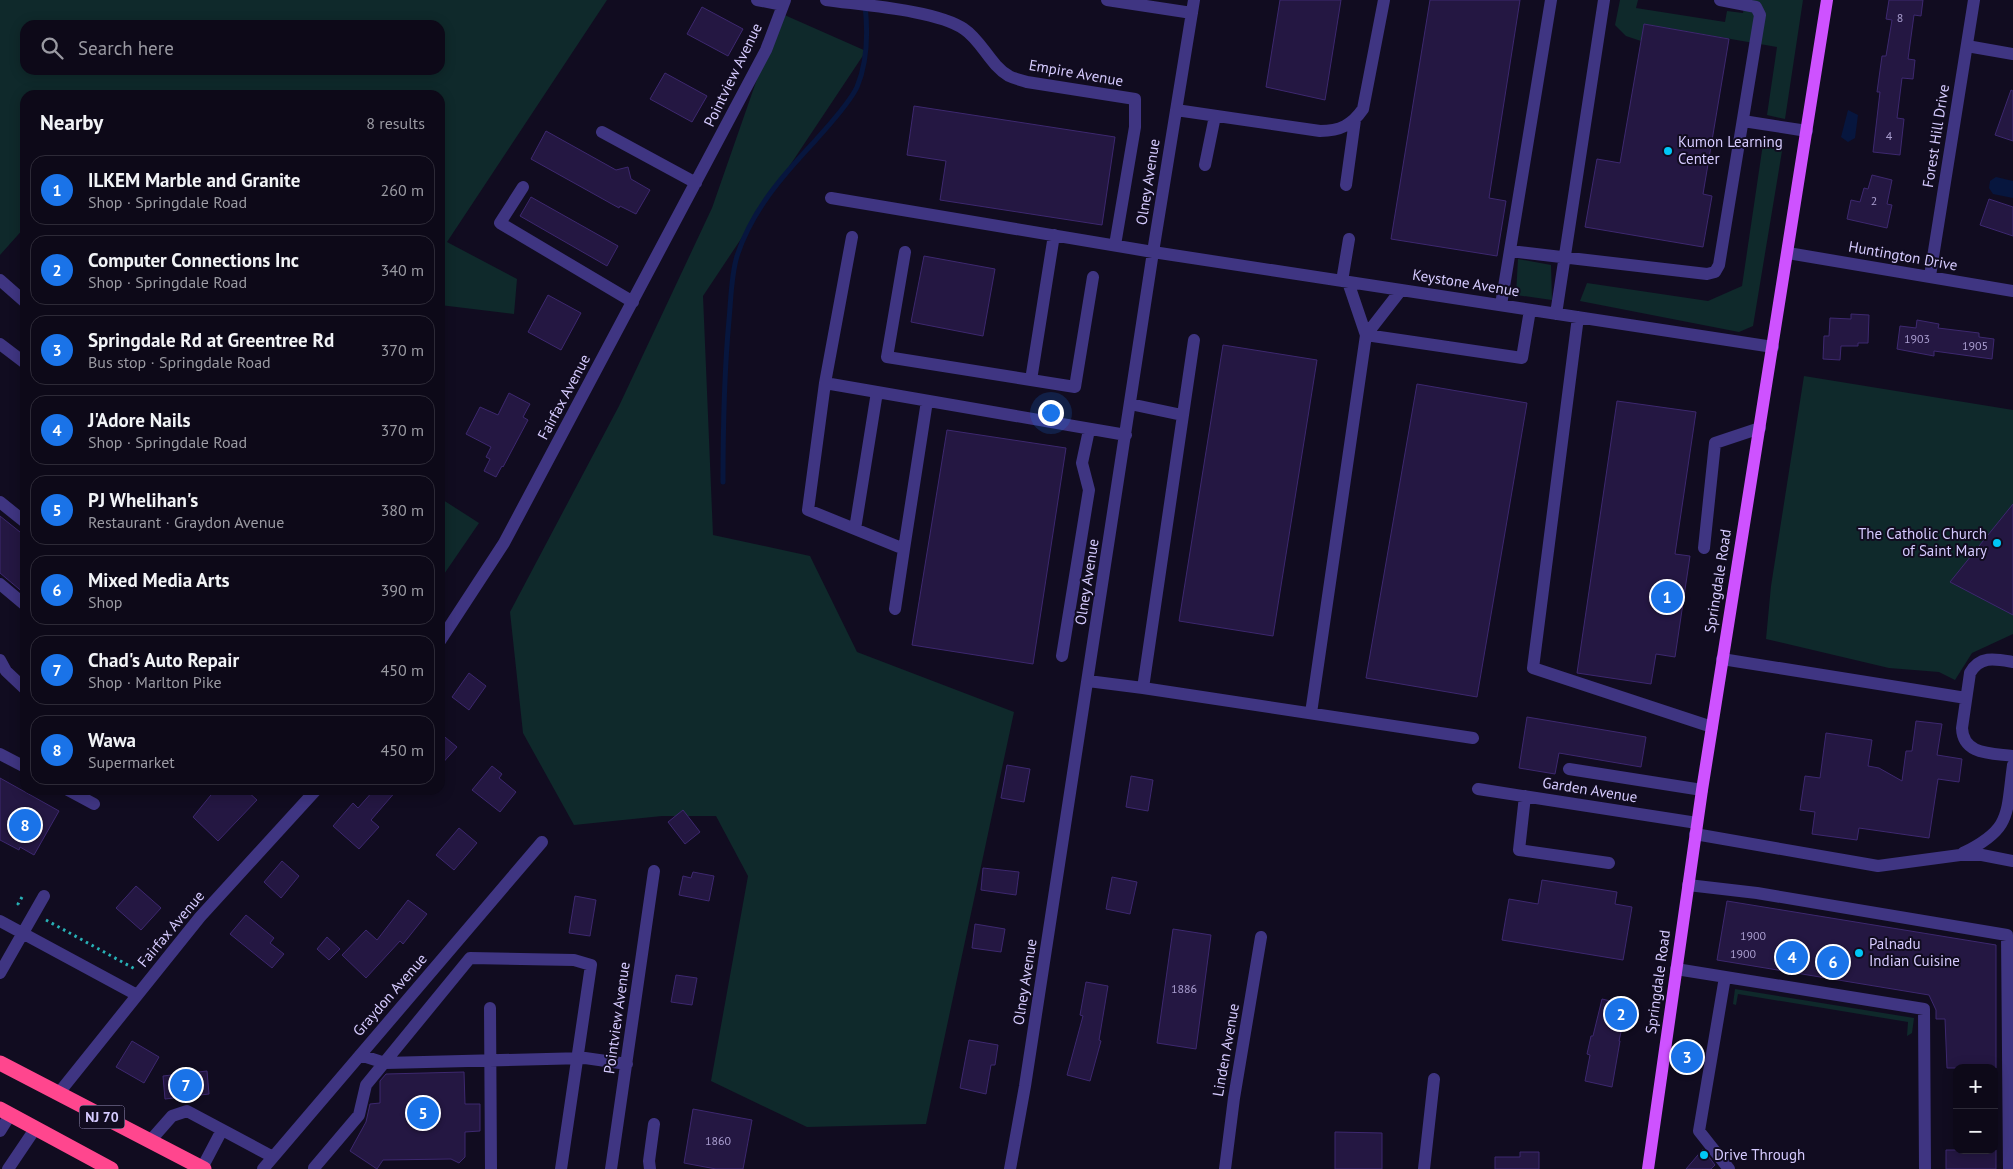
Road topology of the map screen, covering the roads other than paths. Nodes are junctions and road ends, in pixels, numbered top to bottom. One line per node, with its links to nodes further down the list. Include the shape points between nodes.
1 (757, 0): 10 (street)
2 (826, 0): 29 (street, Empire Avenue, via 888,8 948,21 971,34 1010,77 1135,100 1135,127)
3 (1107, 0): 11 (street)
4 (1384, 0): 16 (street, via 1363,109)
5 (1551, 0): 30 (street)
6 (1604, 0): 34 (street)
7 (1720, 0): 17 (street, via 1756,7 1760,15)
8 (1827, 0): 18 (main road, Springdale Road)
9 (1974, 0): 12 (street, Forest Hill Drive)
10 (784, 3): 20 (street, Pointview Avenue, via 766,50)
11 (1193, 6): 14 (street, Olney Avenue)
12 (1967, 46): 13 (street); 36 (street, Forest Hill Drive)
13 (2013, 54)
14 (1176, 110): 15 (street); 32 (street, Olney Avenue)
15 (1215, 116): 16 (street, via 1320,131 1331,131); 21 (street)
16 (1355, 120): 23 (street)
17 (1743, 121): 18 (street); 34 (street, via 1719,265 1715,272 1707,274)
18 (1807, 131): 33 (main road, Springdale Road)
19 (602, 132): 22 (street)
20 (707, 162): 22 (street, Fairfax Avenue)
21 (1204, 165)
22 (696, 183): 42 (street, Fairfax Avenue)
23 (1346, 185)
24 (523, 187): 42 (street, via 500,223)
25 (831, 198): 26 (street, Keystone Avenue)
26 (1054, 236): 29 (street, Keystone Avenue); 52 (street)
27 (852, 237): 53 (street)
28 (1349, 239): 38 (street)
29 (1115, 246): 32 (street, Keystone Avenue)
30 (1510, 251): 34 (street); 43 (street)
31 (905, 252): 52 (street, via 887,357)
32 (1154, 252): 38 (street, Keystone Avenue); 56 (street, Olney Avenue)
33 (1788, 253): 36 (street, Huntington Drive); 50 (main road, Springdale Road)
34 (1565, 258): 45 (street)
35 (1093, 276): 52 (street, via 1075,387)
36 (1930, 276): 40 (street, Huntington Drive)
37 (0, 280): 41 (street)
38 (1345, 281): 39 (street, Keystone Avenue); 47 (street)
39 (1401, 290): 43 (street, Keystone Avenue); 47 (street)
40 (2013, 291)
41 (20, 298)
42 (633, 302): 69 (street, Fairfax Avenue, via 504,544)
43 (1501, 305): 44 (street, Keystone Avenue)
44 (1530, 310): 45 (street, Keystone Avenue); 47 (street, via 1522,358)
45 (1556, 314): 46 (street, Keystone Avenue)
46 (1578, 317): 50 (street, Keystone Avenue); 79 (street, via 1532,668)
47 (1366, 335): 78 (street)
48 (1194, 340): 57 (street)
49 (0, 344): 51 (street)
50 (1773, 347): 58 (main road, Springdale Road)
51 (20, 358)
52 (1031, 380)
53 (825, 383): 54 (street); 63 (street, via 808,510)
54 (877, 392): 55 (street); 63 (street)
55 (927, 401): 59 (street); 64 (street)
56 (1130, 404): 57 (street); 60 (street, Olney Avenue)
57 (1182, 415): 76 (street)
58 (1760, 428): 65 (street, via 1715,443); 71 (main road, Springdale Road)
59 (1089, 430): 60 (street); 70 (street, via 1082,463 1089,490)
60 (1126, 436): 74 (street, Olney Avenue)
61 (0, 502): 62 (street)
62 (20, 518)
63 (855, 529): 64 (street)
64 (904, 548): 68 (street)
65 (1704, 548)
66 (0, 584): 67 (street)
67 (20, 601)
68 (895, 609)
69 (445, 632)
70 (1062, 656)
71 (1722, 659): 77 (street); 79 (main road, Springdale Road)
72 (0, 660): 75 (street)
73 (2013, 662): 77 (street, via 1992,659 1978,662 1970,673)
74 (1088, 681): 76 (street); 134 (street, Olney Avenue)
75 (20, 684)
76 (1143, 688): 78 (street)
77 (1966, 698): 82 (street, via 1962,728 1965,742 1977,751)
78 (1311, 713): 80 (street)
79 (1712, 727): 87 (main road, Springdale Road)
80 (1473, 738)
81 (0, 754): 83 (street)
82 (2013, 756)
83 (20, 764)
84 (2013, 765): 94 (street, via 2006,817 2000,828 1978,846)
85 (1569, 769): 87 (street)
86 (1478, 789): 90 (street, Garden Avenue)
87 (1702, 790): 92 (main road, Springdale Road)
88 (77, 795): 91 (street)
89 (311, 795): 108 (street, Fairfax Avenue, via 200,917)
90 (1525, 796): 92 (street, Garden Avenue); 96 (street, via 1518,850)
91 (94, 804)
92 (1696, 829): 94 (street, Garden Avenue, via 1878,866); 98 (main road, Springdale Road)
93 (542, 842): 110 (street, Graydon Avenue)
94 (1960, 855): 95 (street)
95 (2013, 861)
96 (1609, 863)
97 (654, 871): 115 (street, Pointview Avenue)
98 (1688, 885): 102 (street, via 1757,893); 104 (main road, Springdale Road)
99 (44, 896): 101 (street)
100 (0, 921): 101 (street)
101 (22, 933): 105 (street); 108 (street)
102 (2010, 935): 107 (street)
103 (1261, 937): 135 (street, Linden Avenue)
104 (1676, 969): 106 (street); 137 (main road, Springdale Road)
105 (0, 973)
106 (1725, 977): 138 (street, via 1699,1131); 139 (street, via 1924,1009)
107 (2010, 994): 140 (street)
108 (137, 995): 117 (street, Fairfax Avenue)
109 (490, 1008): 112 (street)
110 (360, 1055): 114 (street); 124 (street, Graydon Avenue)
111 (578, 1058): 112 (street); 114 (street, via 591,965 574,960 470,958); 115 (street); 131 (street)
112 (490, 1060): 114 (street); 130 (street)
113 (0, 1063): 117 (highway, NJ 70)
114 (385, 1063): 129 (street, via 366,1085 359,1115)
115 (627, 1064): 132 (street, Pointview Avenue)
116 (1434, 1079): 136 (street)
117 (58, 1094): 123 (highway, NJ 70)
118 (5, 1112): 120 (highway, NJ 70); 122 (street)
119 (654, 1124): 133 (street)
120 (36, 1128): 126 (street); 127 (highway, NJ 70)
121 (222, 1130): 123 (street, via 187,1111 172,1116); 124 (street); 125 (street)
122 (0, 1131)
123 (150, 1141): 125 (highway, NJ 70)
124 (273, 1157): 128 (street, Graydon Avenue)
125 (203, 1168)
126 (8, 1169)
127 (111, 1169)
128 (263, 1169)
129 (315, 1169)
130 (491, 1169)
131 (561, 1169)
132 (611, 1169)
133 (650, 1169)
134 (1010, 1169)
135 (1225, 1169)
136 (1424, 1169)
137 (1648, 1169)
138 (1729, 1169)
139 (1925, 1169)
140 (2009, 1169)

